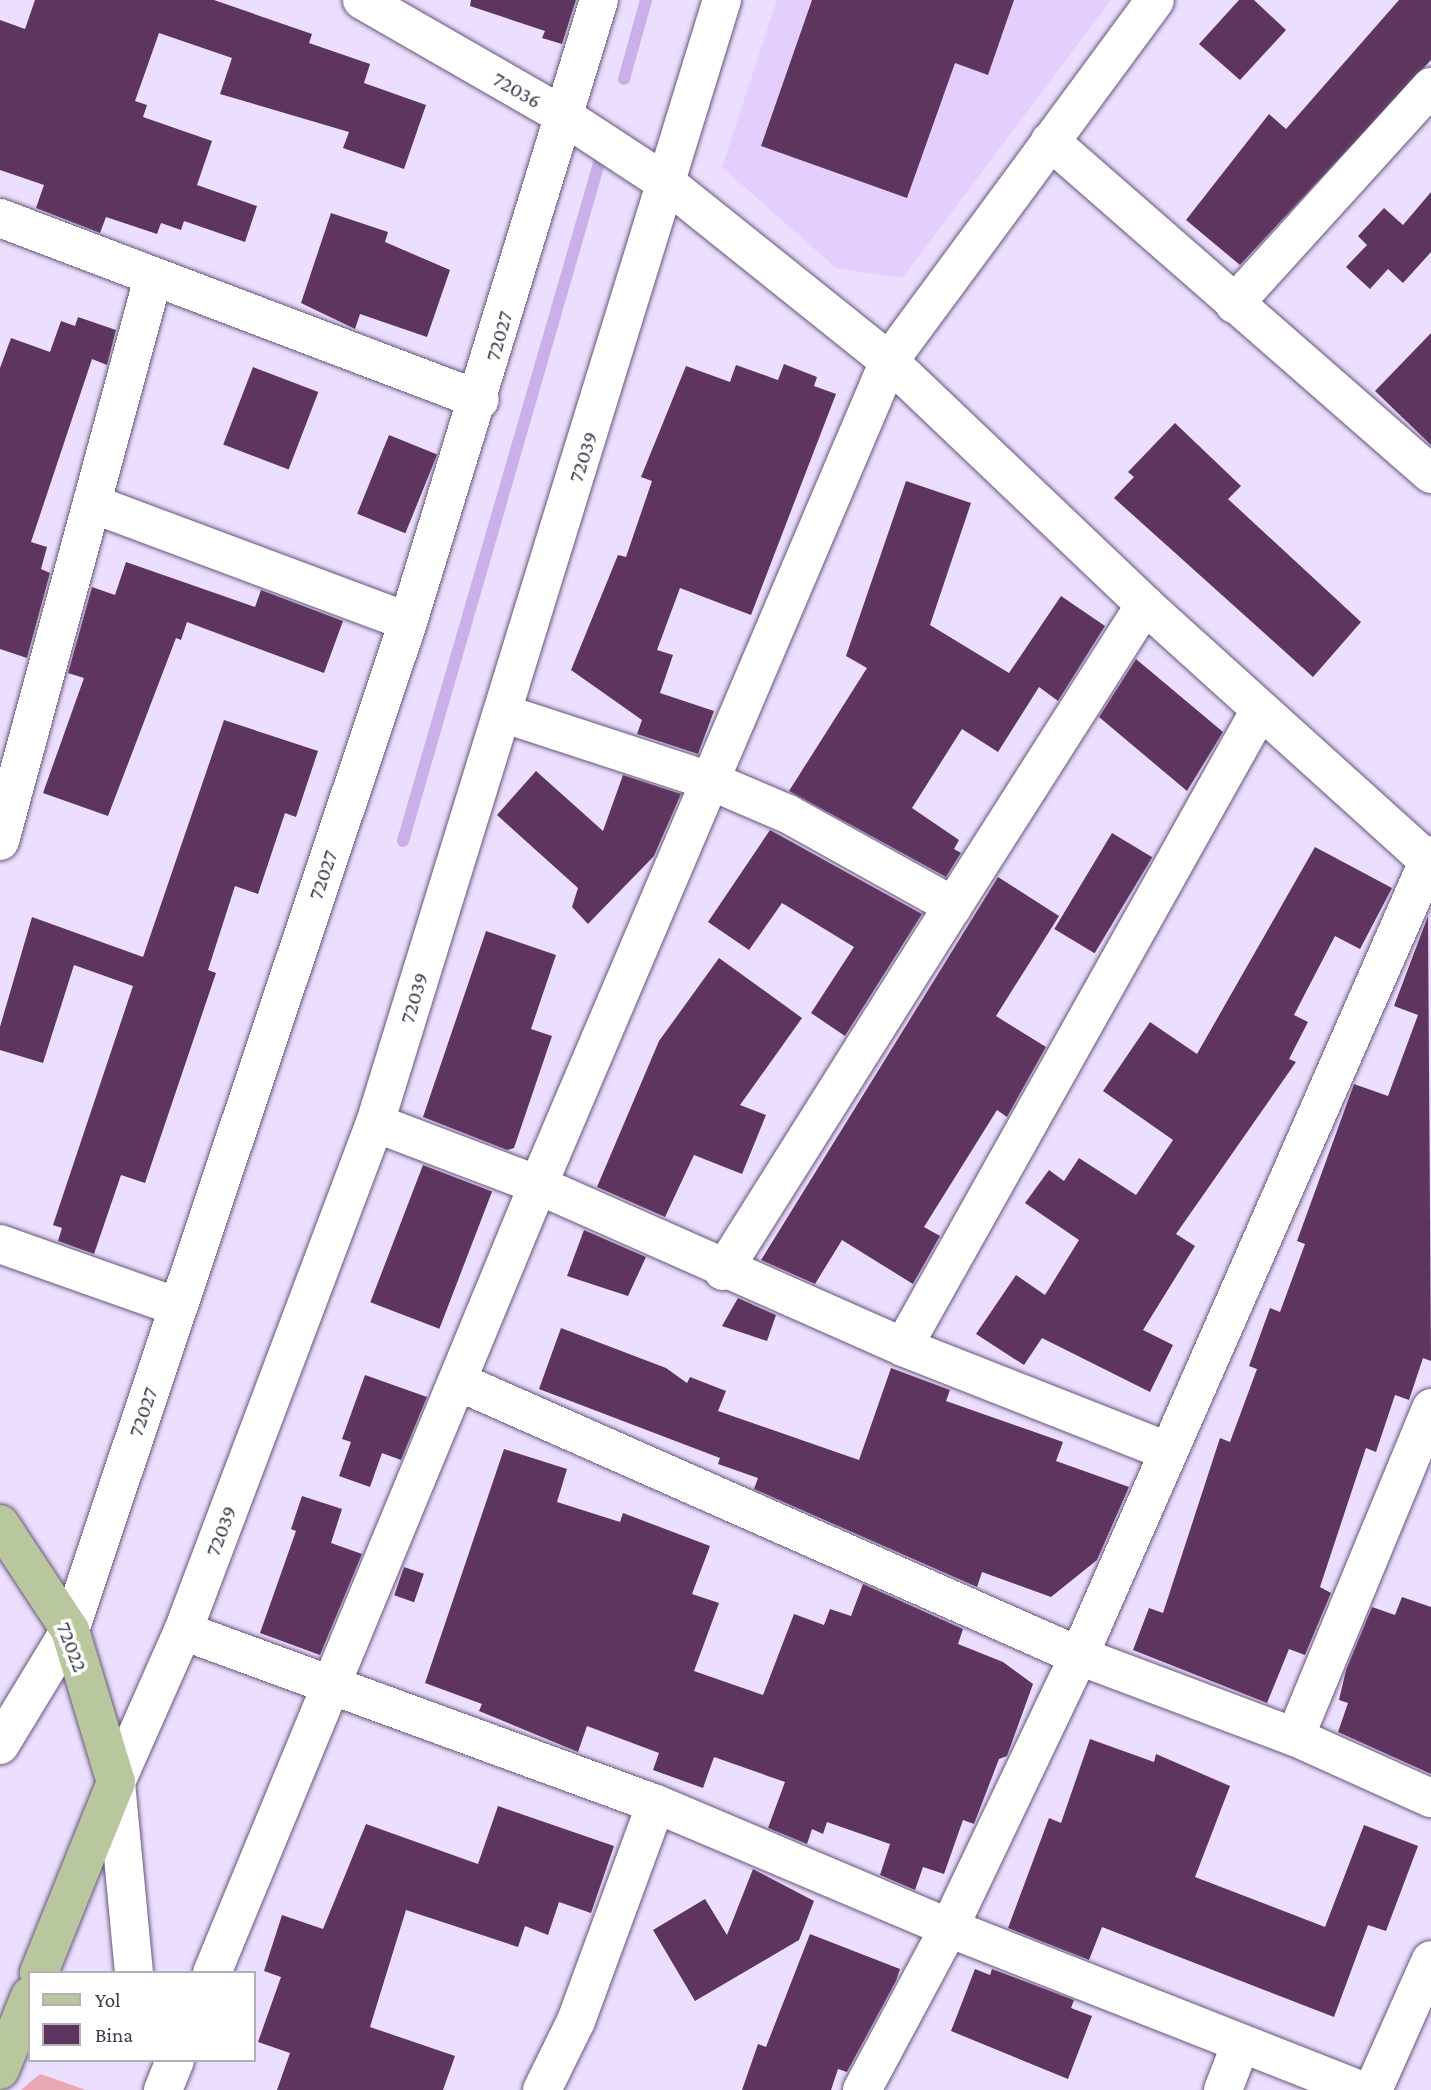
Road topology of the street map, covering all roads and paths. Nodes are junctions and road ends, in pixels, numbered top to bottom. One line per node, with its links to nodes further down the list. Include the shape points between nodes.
1 (362, 0): 6 (street, 72036)
2 (599, 0): 6 (street, 72027)
3 (722, 0): 8 (street, 72039)
4 (1155, 0): 7 (street)
5 (1431, 87): 11 (street)
6 (562, 116): 8 (street, 72036); 13 (street, 72027)
7 (1050, 141): 11 (street); 12 (street)
8 (669, 185): 12 (street, 72036); 19 (street, 72039)
9 (0, 218): 10 (street)
10 (153, 278): 13 (street); 15 (street)
11 (1234, 304): 14 (street)
12 (889, 361): 16 (street, 72036); 20 (street)
13 (480, 400): 17 (street, 72027)
14 (1431, 474)
15 (93, 504): 17 (street); 21 (street)
16 (1145, 605): 18 (street, 72036); 23 (street)
17 (408, 622): 28 (street, 72027)
18 (1260, 710): 22 (street, 72036); 29 (street)
19 (502, 713): 20 (street); 24 (street, 72039)
20 (713, 782): 23 (street, via 788,814); 25 (street)
21 (0, 841)
22 (1430, 859): 32 (street)
23 (953, 906): 27 (street)
24 (375, 1123): 25 (street); 35 (street, 72039)
25 (538, 1185): 27 (street); 30 (street)
26 (0, 1244): 28 (street)
27 (723, 1271): 29 (street)
28 (178, 1307): 34 (street, 72027)
29 (903, 1347): 32 (street)
30 (459, 1382): 36 (street); 37 (street)
31 (1431, 1408): 38 (street)
32 (1167, 1451): 36 (street)
33 (0, 1524): 34 (main road, 72022)
34 (70, 1630): 39 (street, 72027); 40 (main road, 72022)
35 (183, 1631): 37 (street); 40 (street, 72039)
36 (1079, 1656): 38 (street); 43 (street)
37 (332, 1686): 42 (street); 47 (street)
38 (1295, 1737): 41 (street)
39 (0, 1745)
40 (116, 1782): 45 (main road, 72039); 46 (street)
41 (1431, 1798)
42 (656, 1804): 43 (street); 51 (street, via 576,2021)
43 (949, 1928): 49 (street); 52 (street)
44 (1431, 1960): 55 (street)
45 (40, 1971)
46 (134, 1971)
47 (213, 1971)
48 (28, 2001): 50 (main road)
49 (1240, 2046): 53 (street); 54 (street)
50 (0, 2070)
51 (542, 2090)
52 (862, 2090)
53 (1223, 2090)
54 (1361, 2090)
55 (1373, 2090)

